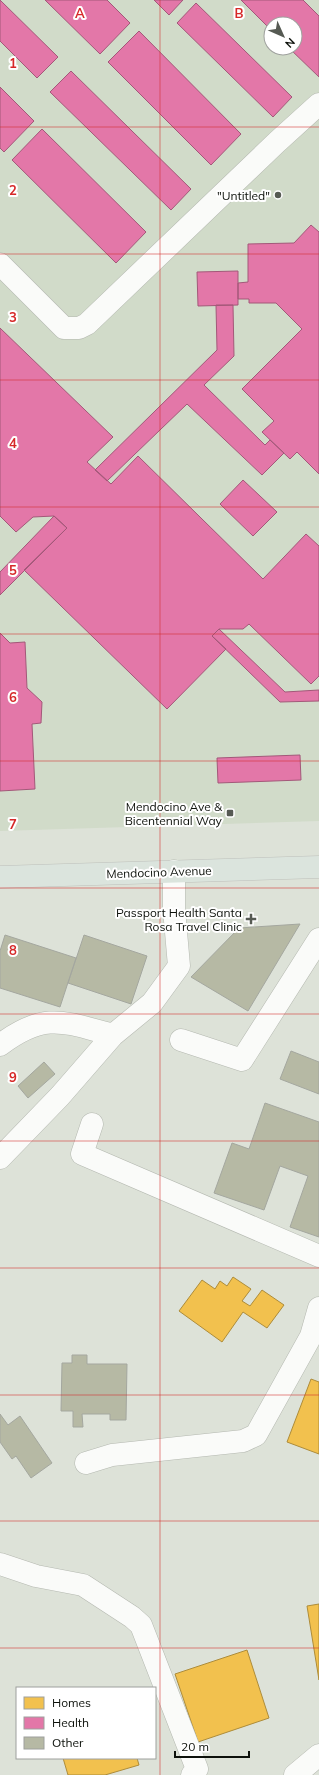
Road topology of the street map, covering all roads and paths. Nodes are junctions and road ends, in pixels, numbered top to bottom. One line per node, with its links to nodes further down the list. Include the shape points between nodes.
1 (319, 104): 2 (lane, via 87,324 79,328 64,328)
2 (0, 264)
3 (319, 867): 4 (main road, Mendocino Avenue)
4 (174, 871): 5 (main road, Mendocino Avenue); 7 (lane, via 179,966 152,1003)
5 (0, 877)
6 (319, 939): 8 (lane, via 242,1060)
7 (114, 1035): 9 (lane, via 61,1021 34,1024); 11 (lane)
8 (181, 1040)
9 (0, 1045)
10 (92, 1124): 12 (lane, via 82,1154)
11 (0, 1158)
12 (319, 1256)
13 (319, 1308): 14 (lane, via 311,1336 256,1436 243,1441 112,1455)
14 (86, 1462)
15 (0, 1564): 17 (lane, via 36,1576 83,1585 132,1617 141,1626 197,1769)
16 (319, 1755): 18 (lane)
17 (192, 1775)
18 (295, 1775)

